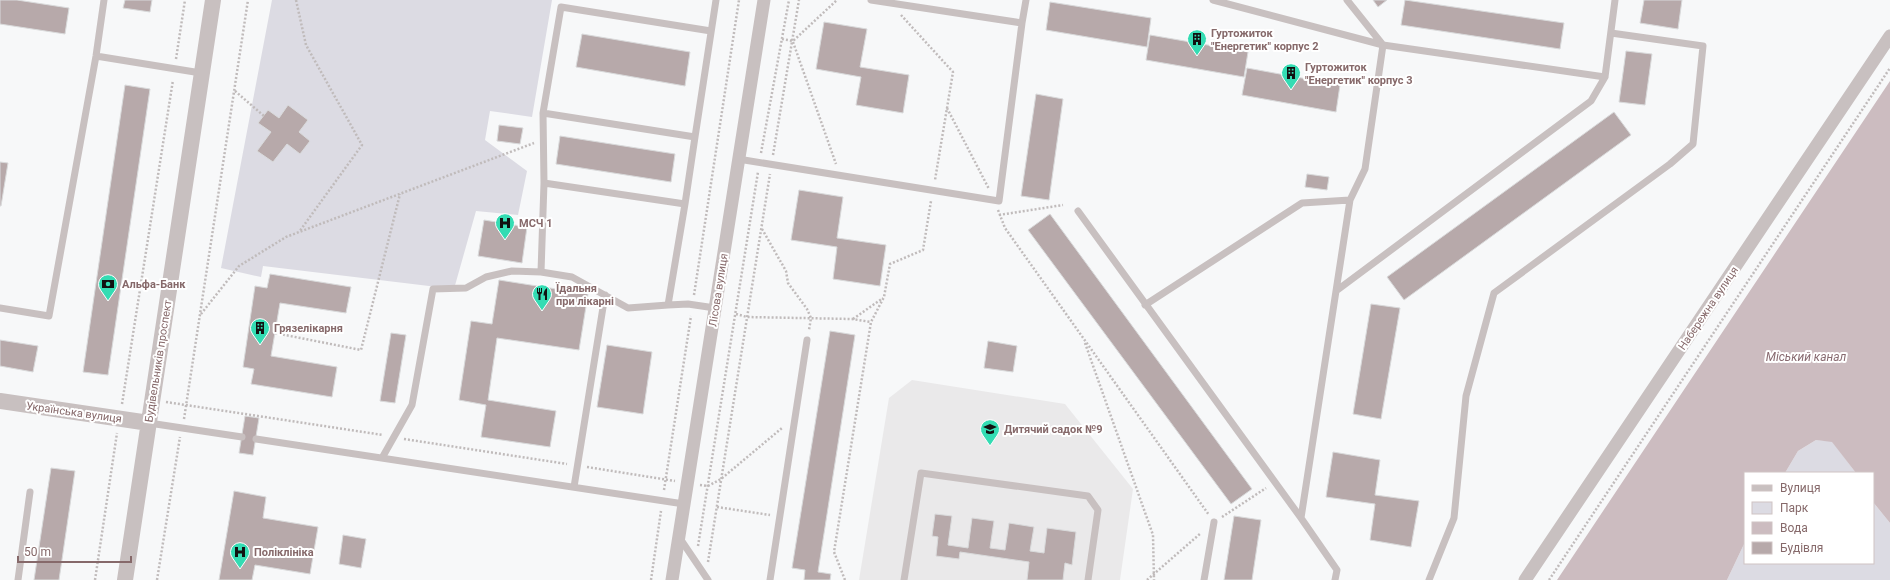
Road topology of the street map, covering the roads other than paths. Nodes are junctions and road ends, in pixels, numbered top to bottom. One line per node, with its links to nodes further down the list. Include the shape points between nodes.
1 (104, 0): 15 (lane)
2 (213, 0): 16 (street, Будівельників проспект)
3 (716, 0): 11 (lane)
4 (764, 0): 20 (street, Лісова вулиця)
5 (871, 0): 10 (lane)
6 (1026, 0): 10 (lane)
7 (1213, 0): 14 (lane)
8 (1347, 0): 14 (lane)
9 (1615, 0): 12 (lane)
10 (1022, 23): 20 (lane, via 999,201)
11 (711, 31): 18 (lane, via 561,8); 19 (lane)
12 (1611, 33): 17 (lane); 53 (lane, via 1703,46 1693,144 1670,164 1494,293 1466,396 1454,518)
13 (1890, 36): 54 (street, Набережна вулиця)
14 (1383, 45): 17 (lane); 22 (lane, via 1365,169)
15 (96, 56): 16 (lane); 30 (lane, via 49,316)
16 (201, 73): 34 (street, Будівельників проспект)
17 (1604, 77): 26 (lane, via 1591,101)
18 (543, 113): 19 (lane); 21 (lane)
19 (695, 137): 23 (lane)
20 (738, 159): 31 (street, Лісова вулиця)
21 (544, 182): 23 (lane); 25 (lane)
22 (1350, 200): 26 (lane); 28 (lane, via 1302,203)
23 (685, 204): 29 (lane)
24 (1078, 212): 28 (lane)
25 (541, 272): 27 (lane, via 572,277); 37 (lane, via 512,271 486,277 466,288 433,289 412,405)
26 (1336, 290): 41 (lane)
27 (605, 295): 29 (lane, via 628,308); 38 (lane)
28 (1145, 304): 41 (lane)
29 (668, 305): 31 (lane)
30 (0, 308)
31 (715, 308): 40 (street, Лісова вулиця)
32 (807, 340): 48 (lane)
33 (0, 401): 34 (street, Українська вулиця)
34 (149, 423): 35 (lane); 46 (street, Будівельників проспект)
35 (242, 437)
36 (256, 439): 37 (lane)
37 (382, 458): 38 (lane)
38 (574, 487): 40 (lane)
39 (30, 492): 45 (lane)
40 (684, 504): 43 (street, Лісова вулиця)
41 (1301, 518): 52 (lane, via 1337,570)
42 (1214, 522): 51 (lane)
43 (679, 536): 44 (lane); 47 (street, Лісова вулиця)
44 (707, 578)
45 (18, 580)
46 (125, 580)
47 (672, 580)
48 (770, 580)
49 (904, 580): 50 (lane, via 921,472 1088,496 1098,510)
50 (1088, 580)
51 (1204, 580)
52 (1336, 580)
53 (1430, 580)
54 (1525, 580)

